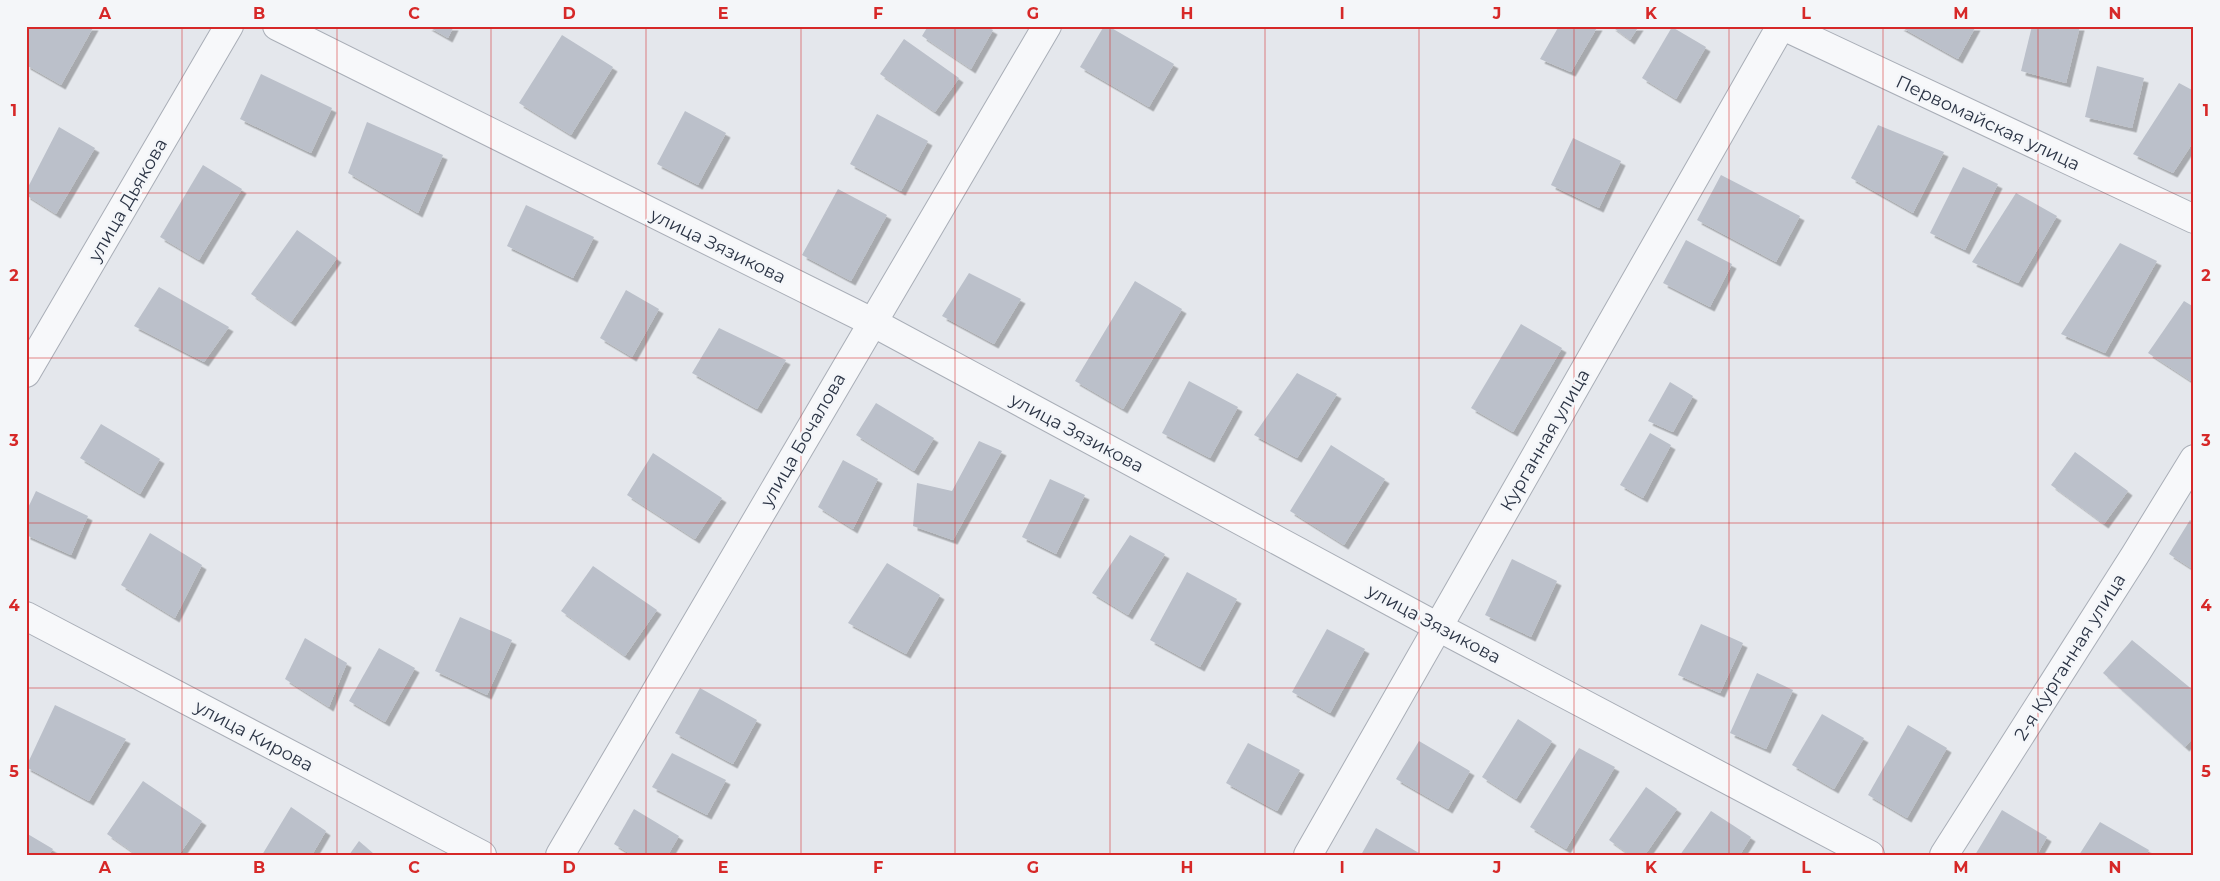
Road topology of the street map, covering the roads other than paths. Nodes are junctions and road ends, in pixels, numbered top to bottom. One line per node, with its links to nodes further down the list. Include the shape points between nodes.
1 (229, 26): 7 (street, улица Дьякова)
2 (277, 26): 6 (street, улица Зязикова)
3 (1047, 26): 6 (street, улица Бочалова)
4 (1782, 26): 5 (street, Первомайская улица); 10 (street, Курганная улица)
5 (2194, 219)
6 (872, 322): 10 (street, улица Зязикова); 12 (street, улица Бочалова)
7 (26, 373)
8 (2194, 459): 15 (street, 2-я Курганная улица)
9 (26, 616): 11 (street, улица Кирова)
10 (1438, 627): 13 (street, Курганная улица); 14 (street, улица Зязикова)
11 (482, 855)
12 (560, 855)
13 (1308, 855)
14 (1870, 855)
15 (1944, 855)

